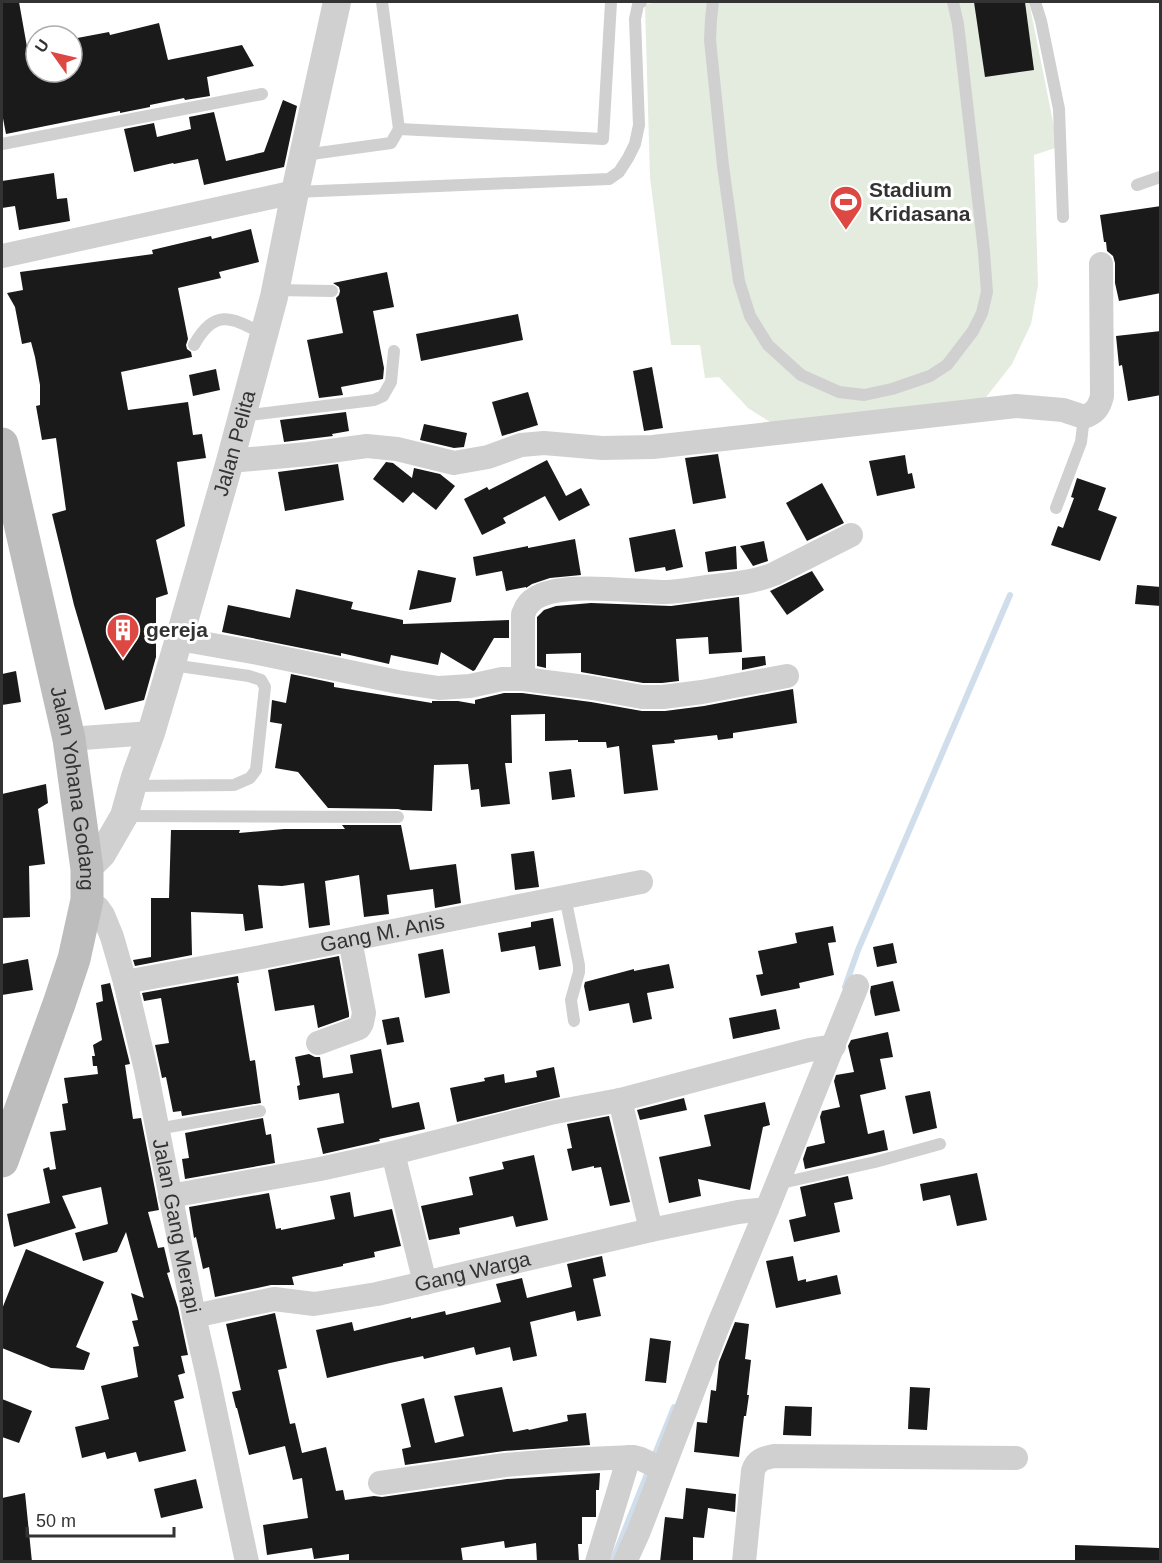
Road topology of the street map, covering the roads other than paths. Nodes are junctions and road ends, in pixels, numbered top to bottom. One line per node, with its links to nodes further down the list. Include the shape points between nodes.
1 (337, 2): 11 (street, Jalan Pelita)
2 (382, 2): 9 (lane)
3 (611, 2): 9 (lane, via 603,139)
4 (641, 2): 14 (lane, via 634,19 639,125 632,151 619,172 609,179)
5 (713, 2): 6 (lane, via 710,40 723,166 740,281 750,316 768,345 801,375 839,392 864,395 892,390 947,365 973,331 987,292)
6 (953, 2)
7 (1035, 2): 15 (lane, via 1059,109)
8 (262, 94): 10 (lane)
9 (399, 129): 11 (lane, via 391,143)
10 (2, 144)
11 (303, 155): 14 (street, Jalan Pelita)
12 (1161, 177): 13 (lane)
13 (1137, 185)
14 (295, 192): 16 (street); 18 (street, Jalan Pelita)
15 (1063, 217)
16 (2, 255)
17 (1101, 264): 24 (street, via 1102,396 1100,407)
18 (275, 290): 19 (lane); 20 (street, Jalan Pelita)
19 (332, 291)
20 (264, 334): 21 (lane, via 224,319 203,330); 23 (street, Jalan Pelita)
21 (194, 345)
22 (394, 351): 23 (lane, via 391,382 383,396 374,400)
23 (242, 416): 26 (street, Jalan Pelita)
24 (1084, 417): 26 (street, via 1054,408 1016,406 653,447 521,445 488,457 454,463 367,446); 27 (lane, via 1081,442)
25 (2, 444): 33 (main road, Jalan Yohana Godang)
26 (230, 461): 29 (street, Jalan Pelita)
27 (1056, 508)
28 (851, 535): 31 (street, via 774,574 744,583 650,593 591,587 543,593 526,606 524,614)
29 (175, 652): 31 (street, via 258,653 439,688); 32 (street, Jalan Pelita); 34 (lane, via 261,680 265,687 256,770 250,778 234,785)
30 (787, 676): 31 (street, via 653,697)
31 (523, 679)
32 (151, 733): 33 (street); 34 (street, Jalan Pelita)
33 (69, 739): 38 (main road, Jalan Yohana Godang)
34 (133, 786): 35 (street, Jalan Pelita)
35 (124, 816): 36 (lane); 38 (street, Jalan Pelita)
36 (398, 817)
37 (641, 882): 39 (street, Gang M. Anis)
38 (87, 884): 41 (street, Jalan Gang Merapi, via 112,937); 51 (main road, Jalan Yohana Godang, via 74,958)
39 (565, 897): 40 (street, Gang M. Anis); 43 (lane, via 579,965 571,1000)
40 (350, 940): 41 (street, Gang M. Anis); 44 (street, via 364,1013 362,1023 359,1028)
41 (125, 982): 48 (street, Jalan Gang Merapi)
42 (857, 986): 45 (street)
43 (574, 1021)
44 (318, 1043)
45 (823, 1047): 46 (street); 52 (street)
46 (620, 1100): 50 (street, via 550,1113); 55 (street)
47 (260, 1111): 48 (lane)
48 (157, 1129): 53 (street, Jalan Gang Merapi)
49 (940, 1144): 52 (lane)
50 (393, 1153): 53 (street); 56 (street)
51 (2, 1157)
52 (777, 1184): 54 (street)
53 (170, 1196): 57 (street, Jalan Gang Merapi)
54 (759, 1210): 55 (street, Gang Warga); 59 (street, via 718,1326)
55 (651, 1230): 56 (street, Gang Warga)
56 (425, 1283): 57 (street, Gang Warga, via 314,1304 263,1300)
57 (194, 1316): 61 (street, Jalan Gang Merapi)
58 (1016, 1458): 64 (street, via 762,1459 753,1471)
59 (647, 1463): 60 (street, via 564,1460); 62 (street); 63 (street, via 639,1531)
60 (380, 1483)
61 (247, 1562)
62 (597, 1562)
63 (625, 1562)
64 (744, 1562)

